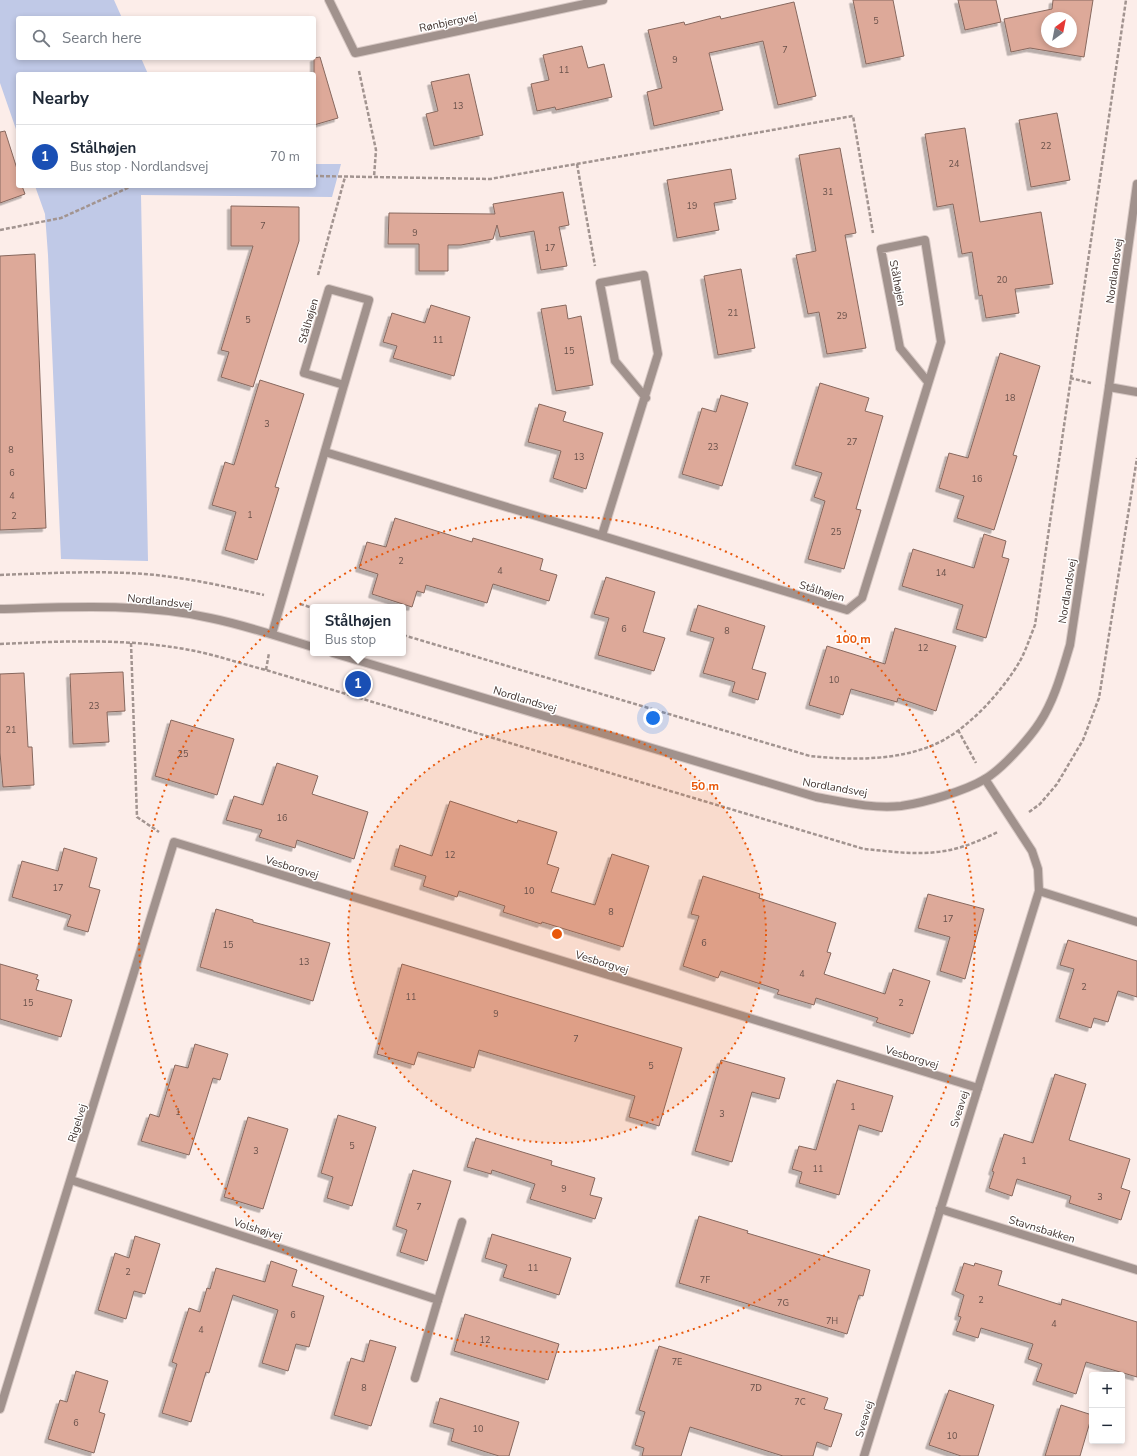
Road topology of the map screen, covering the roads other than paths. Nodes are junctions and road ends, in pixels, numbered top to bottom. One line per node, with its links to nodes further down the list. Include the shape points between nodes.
1 (329, 0): 2 (street, Rønbjergvej, via 355,53)
2 (603, 0)
3 (1137, 184): 6 (street, Nordlandsvej)
4 (928, 382): 4 (street, Stålhøjen, via 941,342 926,240 880,249 900,348); 10 (street, Stålhøjen, via 862,598 847,610)
5 (344, 384): 5 (street, Stålhøjen, via 304,373 329,289 369,300); 9 (street, Stålhøjen)
6 (1109, 387): 7 (street); 15 (street, Nordlandsvej, via 1070,645 1059,683 1040,722 1012,755)
7 (1137, 392)
8 (646, 398): 8 (street, via 658,354 644,275 600,283 615,361); 10 (street)
9 (325, 452): 10 (street, Stålhøjen); 12 (street, Stålhøjen)
10 (602, 535)
11 (0, 609): 12 (street, Nordlandsvej, via 99,606 153,610 210,618)
12 (272, 634): 13 (street, Nordlandsvej)
13 (310, 646)
14 (344, 656): 15 (street, Nordlandsvej, via 816,797 858,805 901,806 942,797)
15 (985, 779): 17 (street, Sveavej, via 1032,851 1038,869)
16 (174, 842): 19 (street, Vesborgvej); 20 (street, Rigelvej)
17 (1039, 891): 18 (street); 19 (street, Sveavej)
18 (1137, 922)
19 (978, 1088): 21 (street, Sveavej)
20 (71, 1180): 24 (street, Volshøjvej); 26 (street, Rigelvej)
21 (940, 1209): 23 (street, Stavnsbakken); 27 (street, Sveavej)
22 (462, 1222): 24 (street)
23 (1137, 1270)
24 (438, 1300): 25 (street)
25 (415, 1378)
26 (0, 1409)
27 (864, 1456)

